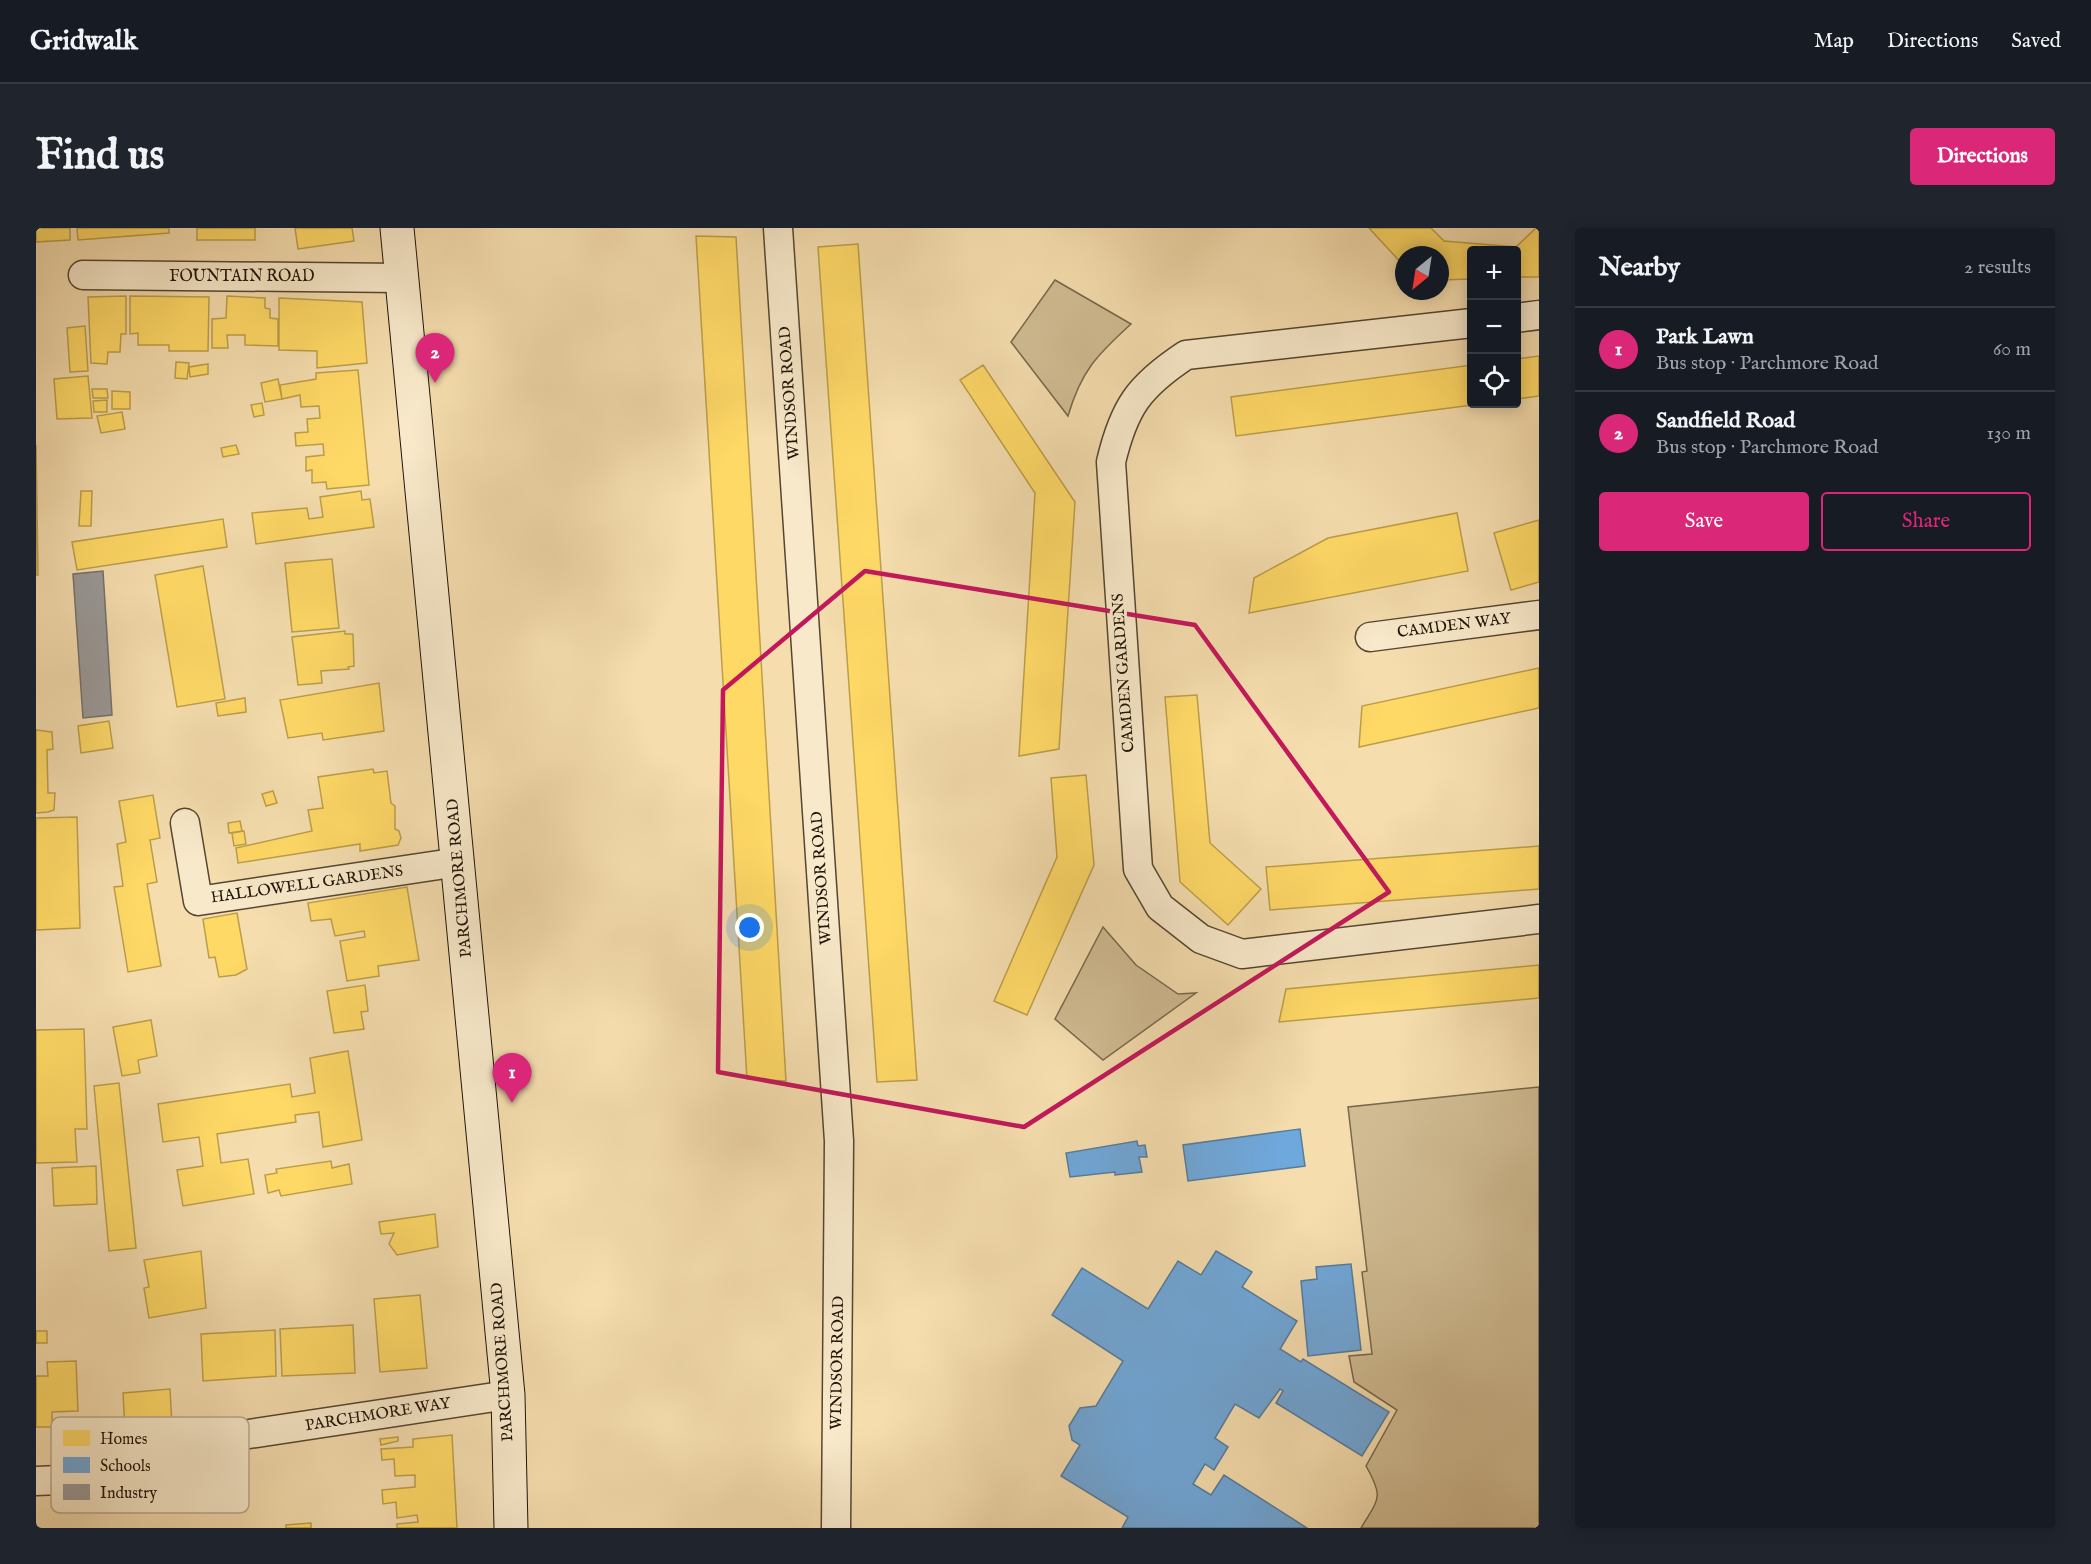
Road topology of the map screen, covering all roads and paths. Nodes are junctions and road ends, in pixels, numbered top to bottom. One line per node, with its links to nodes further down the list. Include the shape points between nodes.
1 (397, 228): 4 (main road, PARCHMORE ROAD)
2 (778, 228): 18 (street, WINDSOR ROAD, via 838,1141)
3 (83, 275): 4 (street, FOUNTAIN ROAD)
4 (401, 278): 11 (main road, PARCHMORE ROAD)
5 (1539, 315): 6 (street)
6 (1521, 317)
7 (1467, 324): 12 (street, CAMDEN GARDENS, via 1186,355 1160,372 1133,403 1119,427 1111,462 1138,869 1160,907 1201,939 1242,954)
8 (1539, 615): 9 (street, CAMDEN WAY)
9 (1370, 637)
10 (185, 823): 11 (street, HALLOWELL GARDENS, via 198,901)
11 (459, 862): 13 (main road, PARCHMORE ROAD)
12 (1539, 919)
13 (508, 1395): 14 (street, PARCHMORE WAY); 17 (main road, PARCHMORE ROAD)
14 (249, 1434)
15 (51, 1480): 16 (street)
16 (36, 1481)
17 (511, 1528)
18 (836, 1528)

